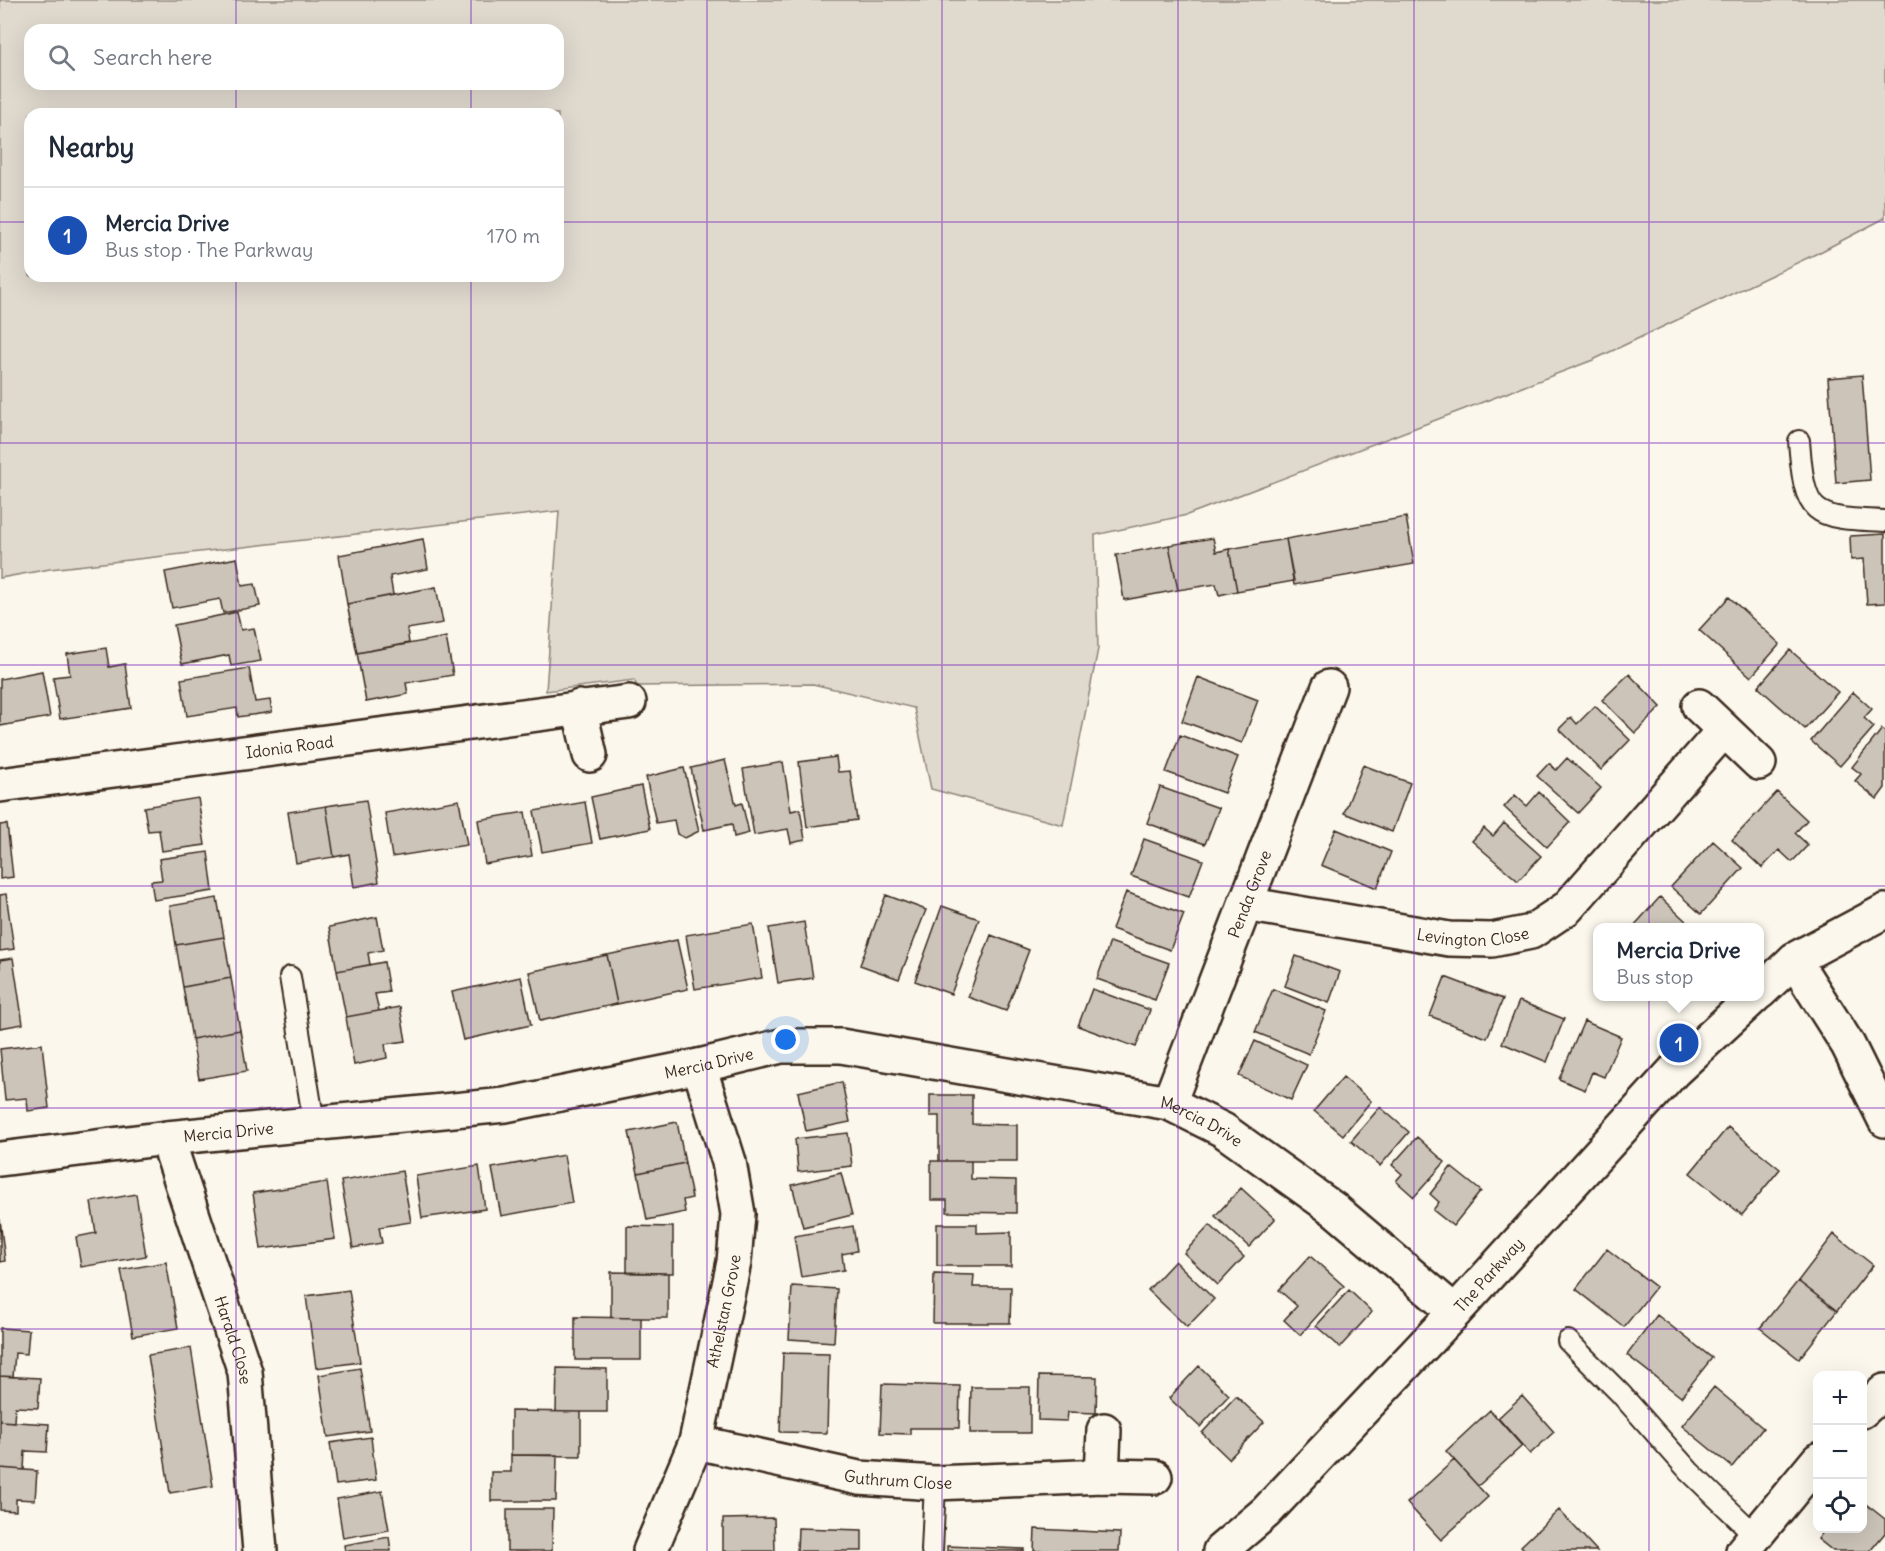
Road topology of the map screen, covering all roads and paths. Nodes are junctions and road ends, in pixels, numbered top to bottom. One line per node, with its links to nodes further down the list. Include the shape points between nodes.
1 (1799, 441): 2 (lane, via 1803,486 1819,512 1846,520)
2 (1885, 521)
3 (1329, 687): 11 (street, Penda Grove)
4 (629, 702): 6 (street, Idonia Road)
5 (1699, 706): 7 (street)
6 (579, 707): 8 (street); 10 (street, Idonia Road)
7 (1724, 730): 9 (street); 11 (street, Levington Close, via 1567,908 1531,932 1492,940 1449,939)
8 (590, 755)
9 (1759, 763)
10 (0, 785)
11 (1245, 904): 18 (street, Penda Grove)
12 (1885, 911): 13 (street)
13 (1794, 960): 15 (street); 19 (street, via 1848,1045)
14 (290, 977): 20 (lane)
15 (1764, 988)
16 (1750, 1001): 23 (street, The Parkway, via 1674,1071)
17 (699, 1066): 18 (street, Mercia Drive, via 781,1046 841,1046); 20 (street, Mercia Drive, via 505,1105); 28 (street, Athelstan Grove, via 729,1161 738,1214 734,1263)
18 (1169, 1103): 23 (street, Mercia Drive, via 1223,1130 1335,1210)
19 (1885, 1120)
20 (314, 1123): 21 (street, Mercia Drive)
21 (167, 1138): 22 (street, Mercia Drive); 34 (street, Harald Close, via 245,1372)
22 (0, 1159)
23 (1455, 1312): 37 (street, The Parkway, via 1266,1512)
24 (1568, 1341): 33 (lane, via 1627,1401)
25 (1885, 1391): 26 (street)
26 (1867, 1407)
27 (1104, 1430): 30 (street)
28 (696, 1442): 32 (street, Guthrum Close, via 859,1478); 35 (street, Athelstan Grove)
29 (1813, 1466): 33 (street)
30 (1102, 1476): 31 (street, Guthrum Close); 32 (street, Guthrum Close)
31 (1155, 1477)
32 (935, 1483): 36 (lane)
33 (1749, 1543)
34 (260, 1551)
35 (650, 1551)
36 (932, 1551)
37 (1220, 1551)

